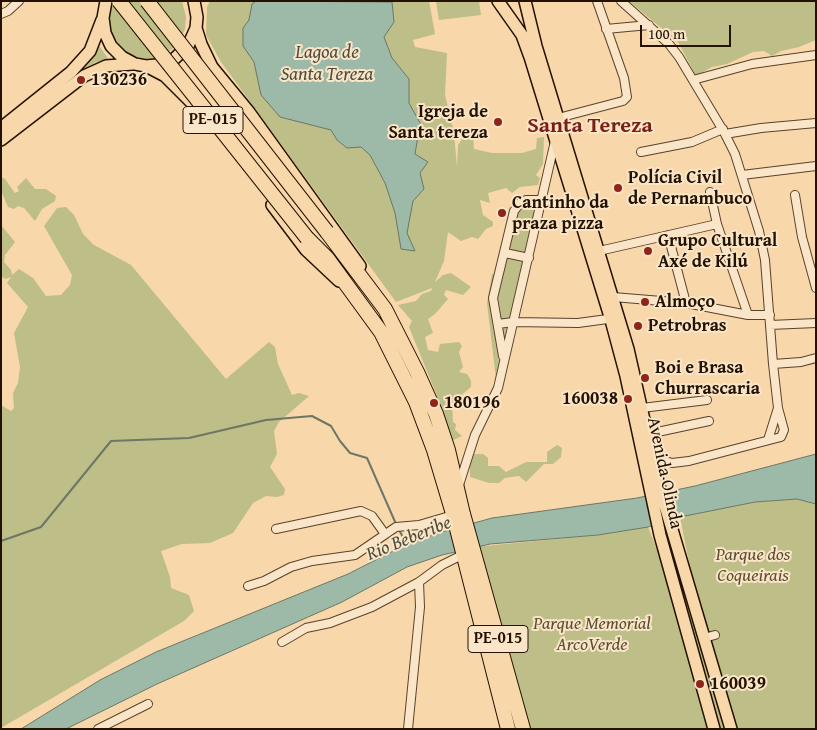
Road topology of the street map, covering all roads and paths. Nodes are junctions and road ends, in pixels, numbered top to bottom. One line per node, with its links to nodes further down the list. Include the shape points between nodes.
1 (18, 1): 10 (street)
2 (119, 1): 36 (highway, PE-015, bridge, via 306,238 327,258)
3 (147, 1): 38 (highway, PE-015, bridge)
4 (498, 1): 22 (main road, Avenida Olinda, via 522,35)
5 (525, 1): 17 (main road, Avenida Olinda)
6 (597, 1): 13 (street)
7 (621, 1): 11 (street)
8 (195, 3): 12 (main road)
9 (103, 8): 15 (main road, via 105,33 112,46 122,57); 19 (main road, via 90,51 72,72)
10 (4, 12)
11 (648, 25): 13 (street); 16 (street, via 679,57)
12 (196, 28): 15 (main road, via 188,46 174,59 156,66); 38 (main road, via 212,67 249,112 347,247)
13 (606, 29): 17 (street, via 624,78 627,97 623,101)
14 (816, 55): 16 (street, via 752,64)
15 (141, 65): 21 (main road, via 106,66 84,76); 36 (main road, via 166,76 183,92 306,250)
16 (693, 80): 20 (street)
17 (558, 118): 31 (main road, Avenida Olinda)
18 (816, 123): 20 (street)
19 (1, 128)
20 (724, 131): 23 (street, via 692,142); 25 (street)
21 (1, 140)
22 (555, 140): 28 (street); 41 (main road, Avenida Olinda)
23 (641, 152)
24 (816, 166): 25 (street)
25 (742, 175): 40 (street, via 760,236)
26 (710, 192): 29 (street)
27 (795, 195): 34 (street)
28 (543, 200): 32 (street, via 532,199 517,206); 33 (street)
29 (717, 224): 30 (street); 39 (street)
30 (668, 235): 31 (street); 37 (street)
31 (599, 251): 35 (main road, Avenida Olinda)
32 (505, 253): 33 (street); 43 (street, via 494,298)
33 (529, 258): 42 (street)
34 (816, 288)
35 (612, 298): 37 (street); 41 (main road, Avenida Olinda)
36 (360, 301): 59 (highway, PE-015, via 381,332 416,402)
37 (686, 303): 39 (street)
38 (385, 309): 58 (highway, PE-015, via 432,406)
39 (748, 315): 40 (street)
40 (770, 316): 45 (street)
41 (615, 318): 42 (street, via 578,323); 50 (main road, Avenida Olinda); 57 (main road, Avenida Olinda, via 626,376)
42 (513, 322): 43 (street); 47 (street)
43 (498, 324): 47 (street)
44 (816, 324): 45 (street)
45 (770, 325): 48 (street)
46 (816, 358): 48 (street)
47 (504, 361): 58 (street, via 497,392 486,408 475,435)
48 (773, 364): 51 (street)
49 (707, 400): 50 (street)
50 (642, 408): 53 (main road, Avenida Olinda)
51 (778, 408): 54 (street); 54 (street, via 784,430 781,437)
52 (709, 421): 53 (street)
53 (648, 434): 55 (main road, Avenida Olinda)
54 (768, 440): 56 (street, via 704,458)
55 (652, 457): 56 (street); 57 (main road, Avenida Olinda)
56 (672, 463): 57 (street)
57 (654, 480): 73 (main road, Avenida Olinda, via 660,535); 74 (main road, Avenida Olinda, via 710,637)
58 (458, 489): 59 (highway, PE-015)
59 (457, 516): 61 (street, via 399,526); 62 (highway, PE-015)
60 (276, 530): 61 (street, via 361,511 372,516)
61 (385, 534): 64 (street, via 355,555 312,560)
62 (467, 551): 63 (street); 71 (highway, PE-015, via 477,615); 72 (highway, PE-015)
63 (419, 582): 65 (street, via 372,607 330,623 306,628); 70 (street, via 420,607)
64 (248, 586)
65 (282, 642)
66 (148, 704): 67 (street)
67 (116, 720): 68 (street); 69 (street)
68 (98, 729)
69 (120, 729)
70 (408, 729)
71 (508, 729)
72 (523, 729)
73 (714, 729)
74 (731, 729)

